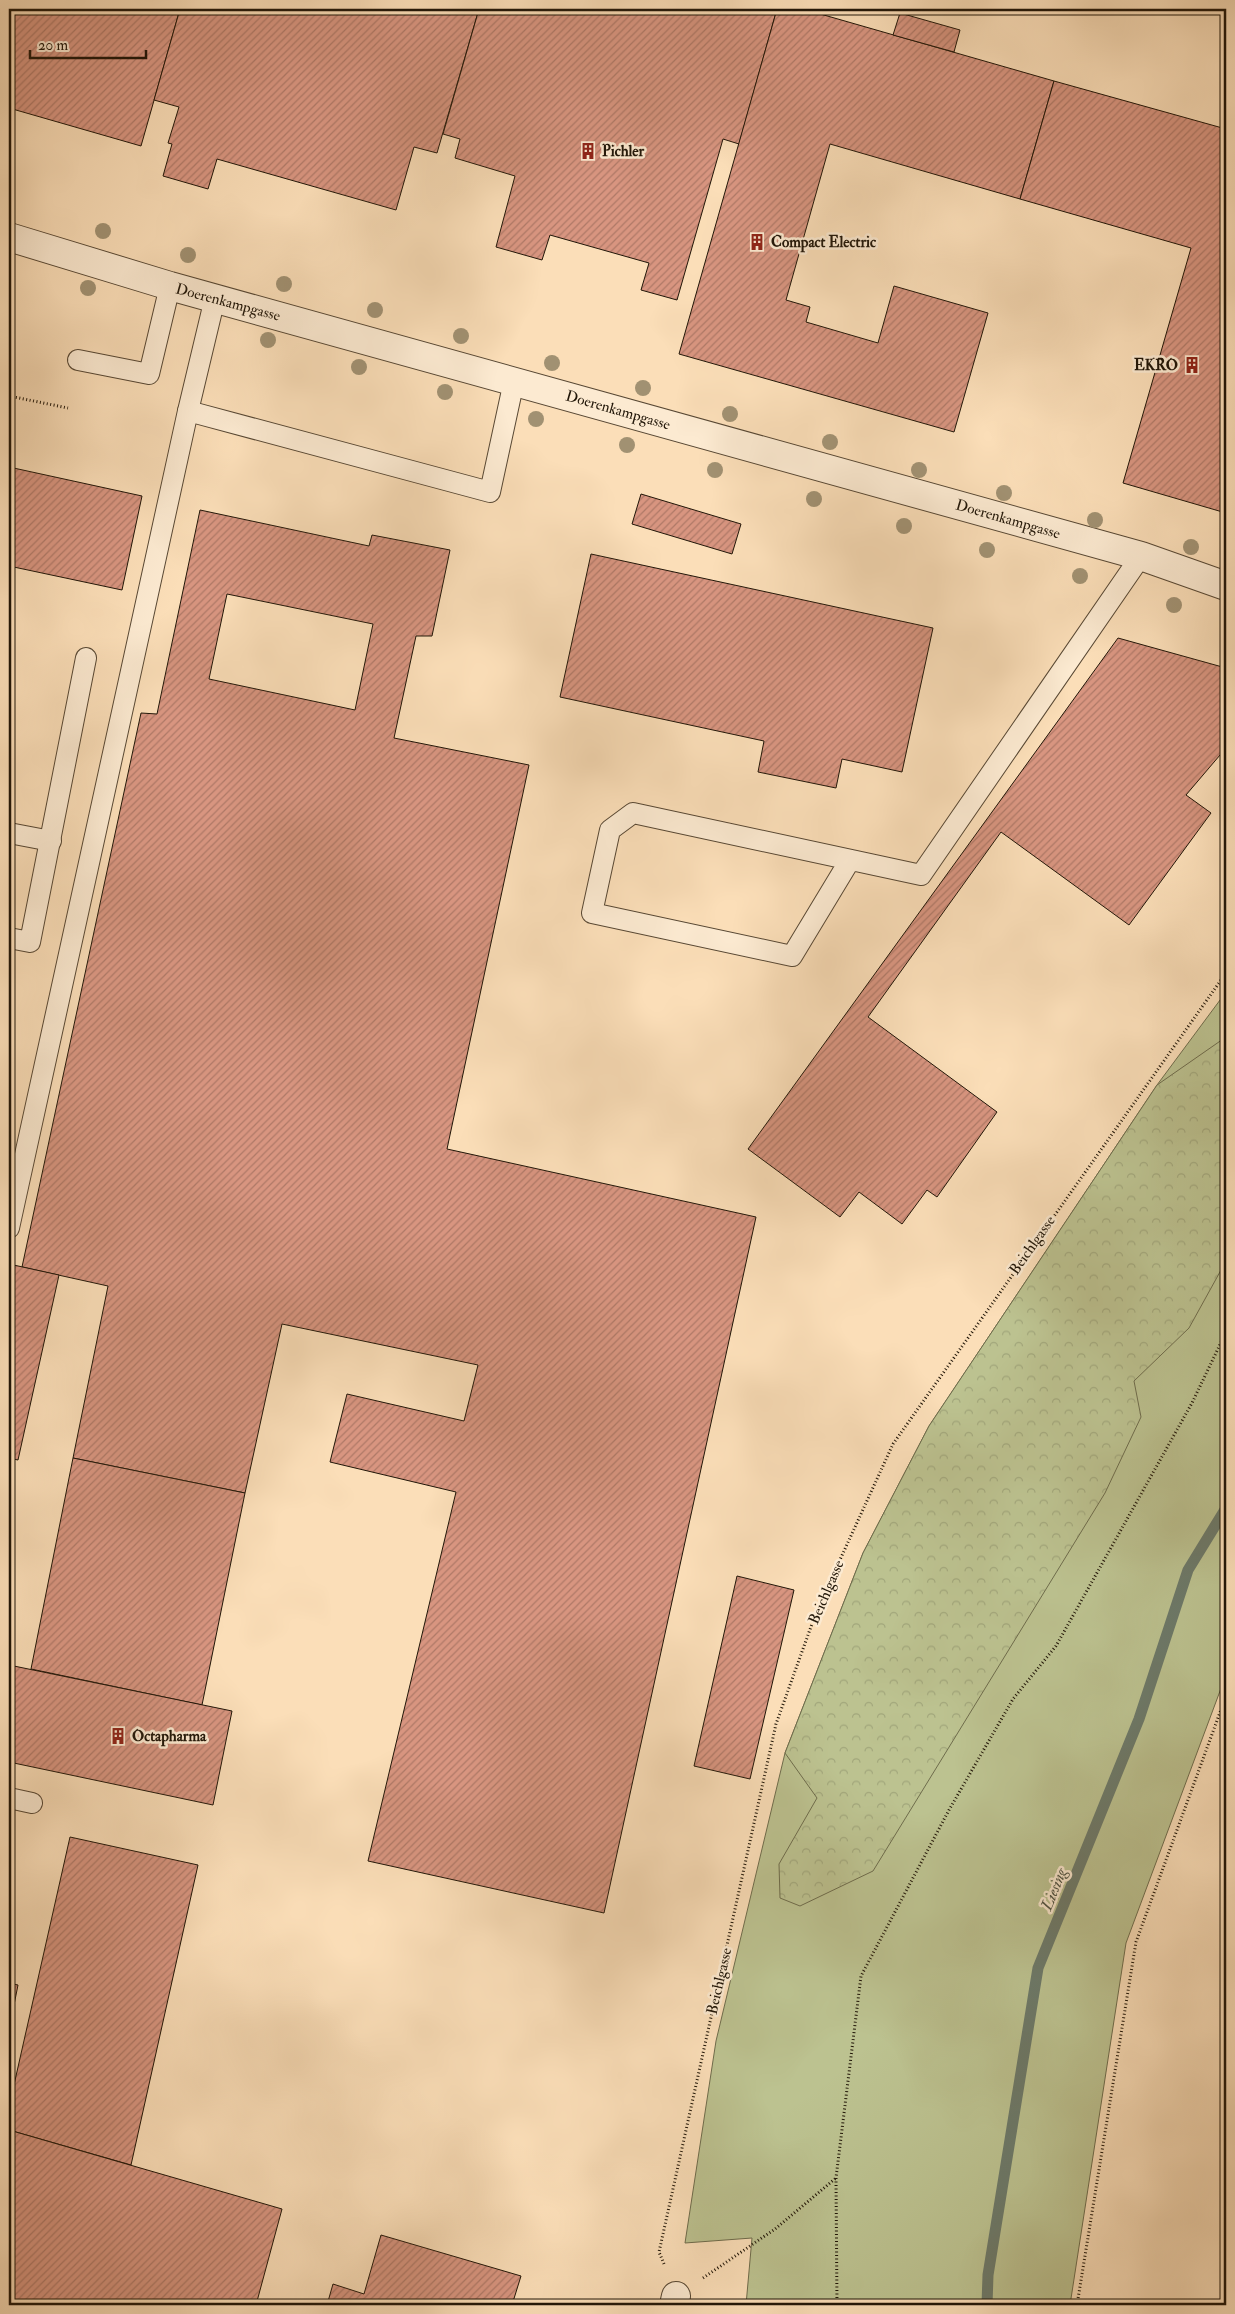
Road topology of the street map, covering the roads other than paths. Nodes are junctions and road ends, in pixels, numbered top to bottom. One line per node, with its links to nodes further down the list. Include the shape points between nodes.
1 (9, 237): 2 (street, Doerenkampgasse)
2 (170, 286): 3 (street, Doerenkampgasse); 4 (lane, via 149,374)
3 (216, 298): 5 (street, Doerenkampgasse); 6 (lane)
4 (78, 360)
5 (514, 382): 6 (lane, via 490,492); 7 (street, Doerenkampgasse)
6 (188, 411): 14 (lane)
7 (1141, 556): 8 (street, Doerenkampgasse); 12 (lane, via 921,875)
8 (1226, 586)
9 (86, 658): 11 (lane)
10 (9, 833): 11 (lane)
11 (51, 841): 13 (lane, via 30,942)
12 (850, 860): 12 (lane, via 632,813 610,830 592,913 792,956)
13 (9, 938)
14 (9, 1228)
15 (9, 1798): 16 (lane)
16 (32, 1803)

